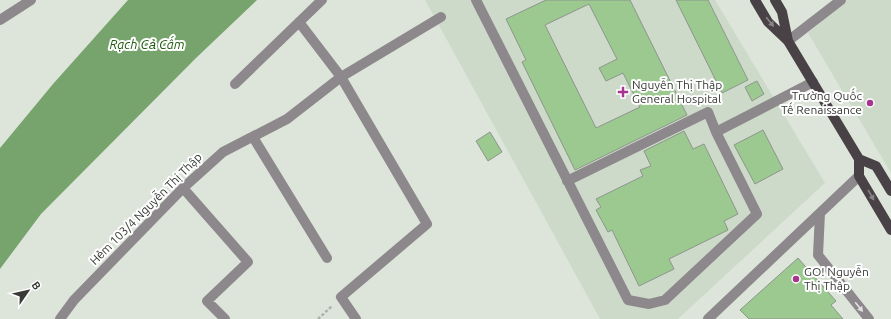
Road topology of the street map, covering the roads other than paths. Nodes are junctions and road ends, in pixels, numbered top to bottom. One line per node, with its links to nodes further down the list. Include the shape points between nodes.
1 (31, 0): 8 (street)
2 (322, 0): 9 (street)
3 (476, 0): 18 (street)
4 (755, 0): 10 (main road, one-way to 10, via 768,22)
5 (775, 0): 10 (main road, via 782,12)
6 (841, 0): 10 (street)
7 (441, 17): 11 (street, Hẻm 103/4 Nguyễn Thị Thập)
8 (0, 20)
9 (299, 22): 11 (street); 13 (street)
10 (788, 41): 12 (main road)
11 (341, 77): 15 (street, Hẻm 103/4 Nguyễn Thị Thập, via 287,119); 26 (street, via 428,224 341,298)
12 (813, 82): 14 (street); 16 (main road)
13 (234, 84)
14 (716, 132): 18 (street, via 708,112); 18 (street, via 757,214 666,300 649,304 628,300)
15 (253, 137): 19 (street, Hẻm 103/4 Nguyễn Thị Thập, via 223,152); 23 (street)
16 (859, 159): 17 (main road); 20 (main road, via 876,166)
17 (859, 176): 21 (street); 22 (main road, one-way to 22)
18 (567, 181)
19 (183, 188): 24 (street, Hẻm 103/4 Nguyễn Thị Thập, via 74,300); 25 (street, via 248,262 207,301)
20 (891, 191)
21 (820, 213): 27 (street); 28 (street, one-way to 28, via 818,255)
22 (891, 230)
23 (327, 258)
24 (60, 319)
25 (225, 319)
26 (356, 319)
27 (708, 319)
28 (869, 319)

